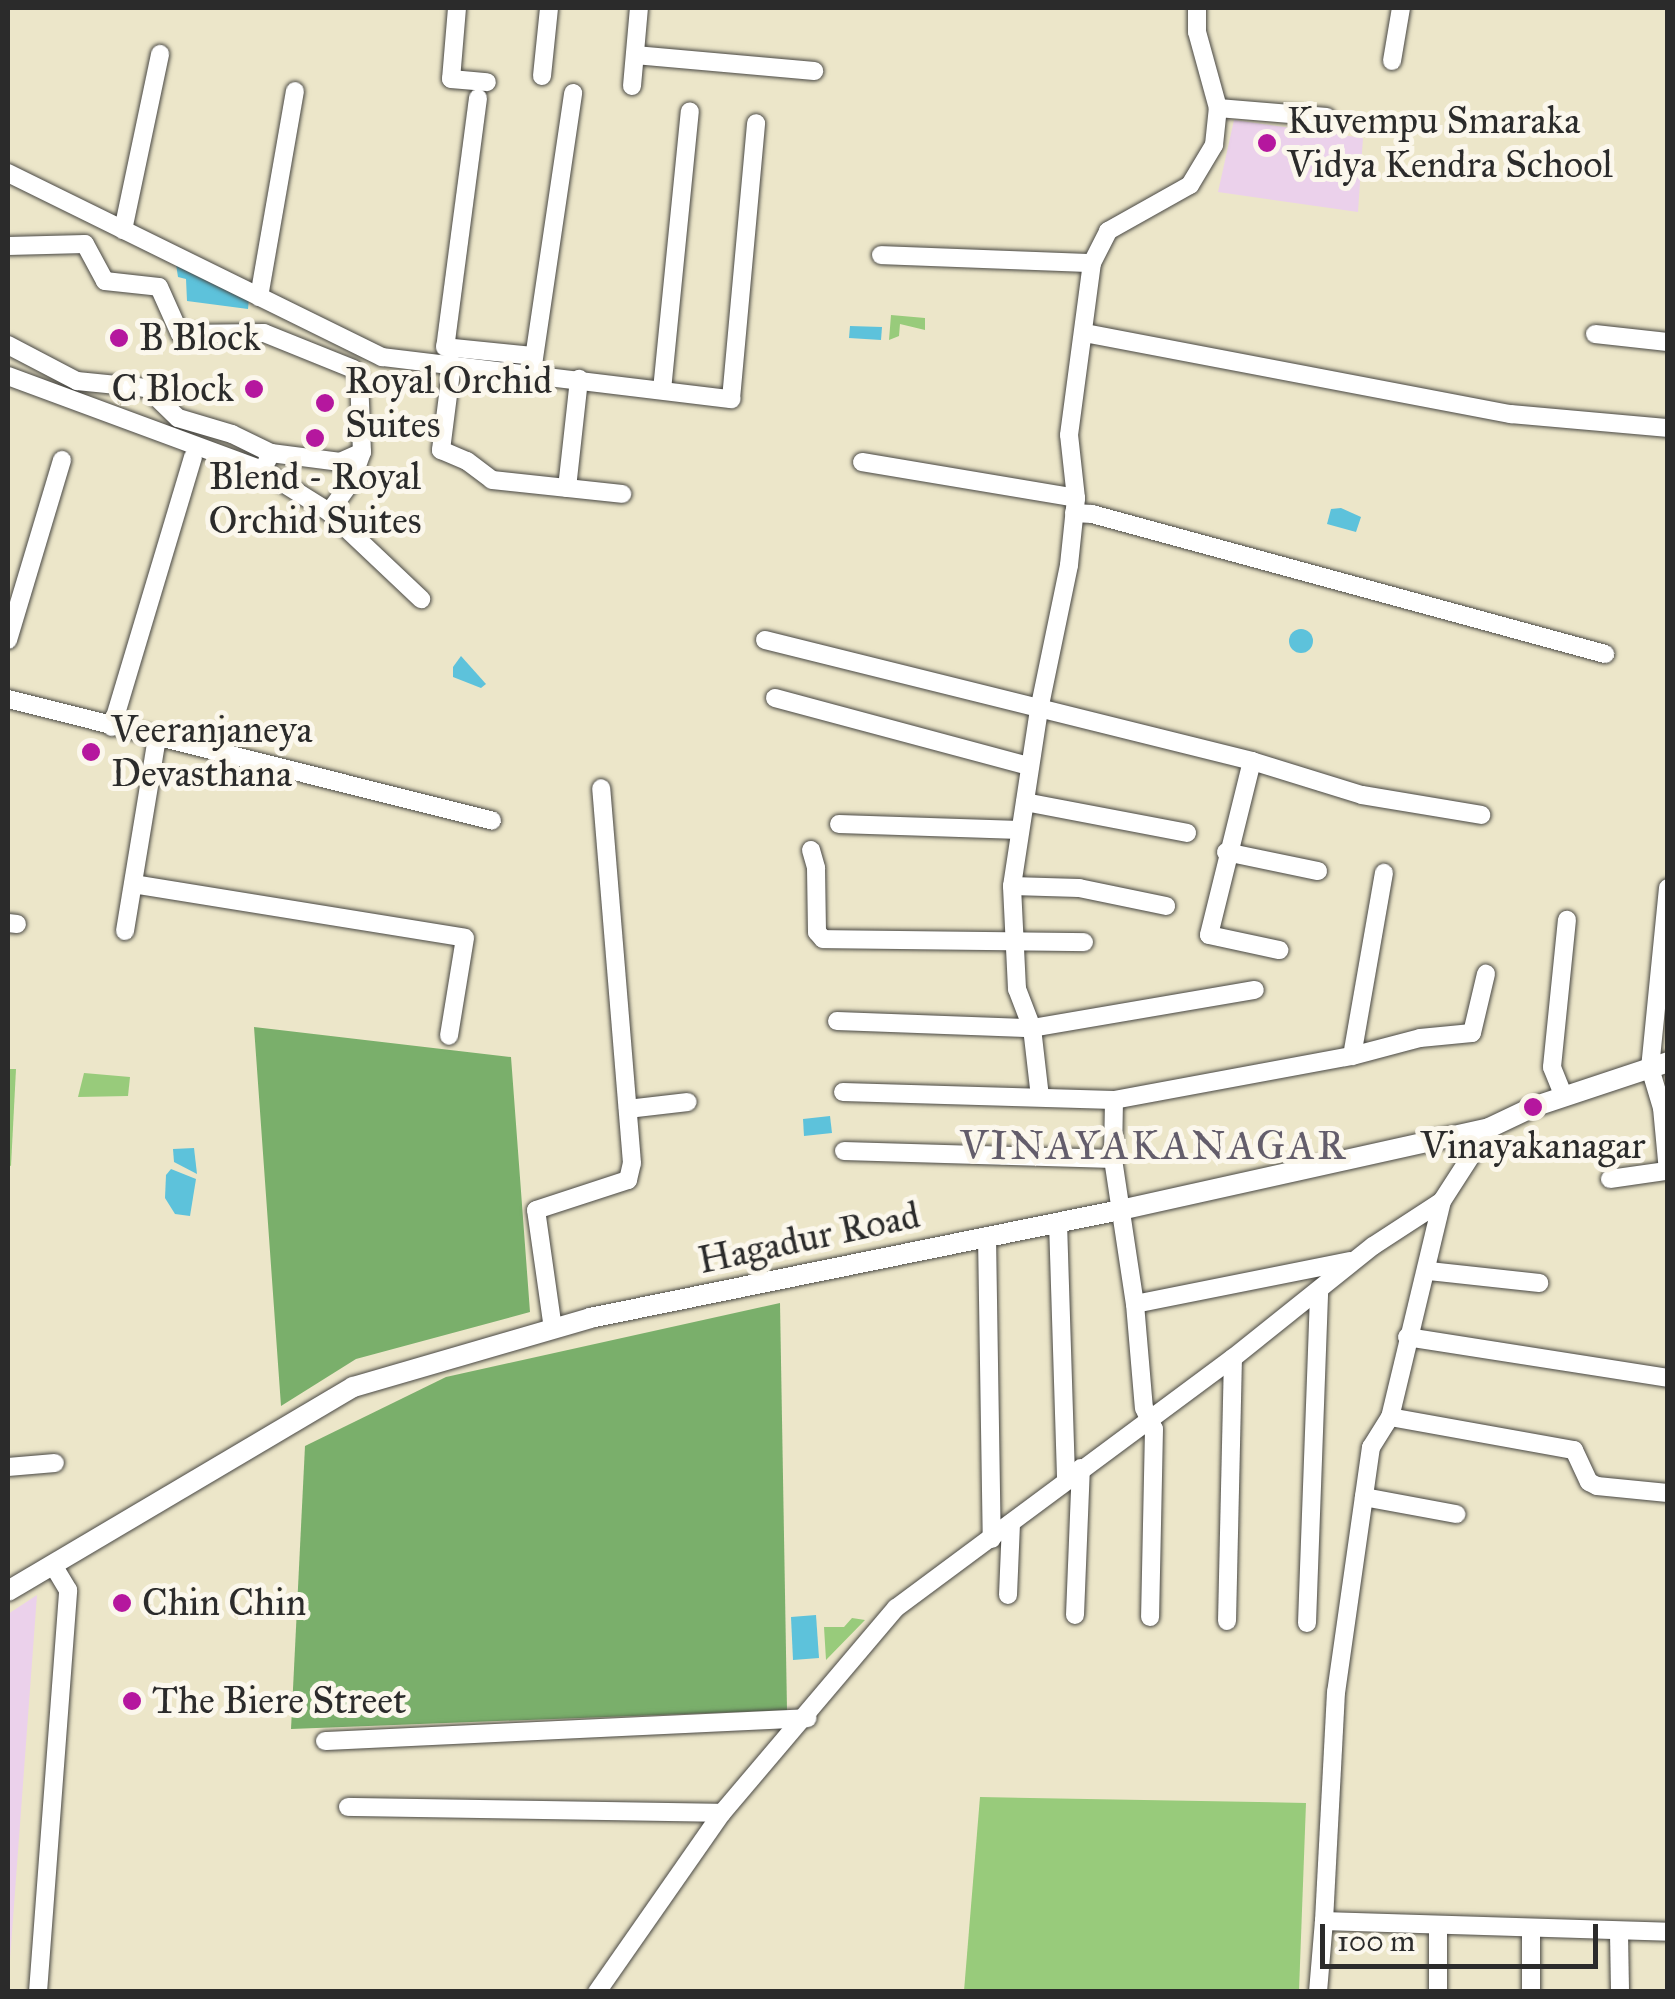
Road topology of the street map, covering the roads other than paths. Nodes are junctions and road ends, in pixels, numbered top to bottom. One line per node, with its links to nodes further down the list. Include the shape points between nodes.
1 (458, 8): 29 (street, via 451,79 482,90 446,347)
2 (550, 8): 10 (street)
3 (638, 8): 7 (street)
4 (1197, 8): 14 (street)
5 (1401, 8): 8 (street)
6 (160, 54): 19 (street)
7 (635, 55): 9 (street); 11 (street)
8 (1392, 61)
9 (814, 71)
10 (542, 76)
11 (632, 86)
12 (296, 91): 23 (street)
13 (573, 93): 29 (street)
14 (1218, 108): 16 (street); 22 (street, via 1214,145 1190,185 1108,231)
15 (690, 111): 32 (street)
16 (1327, 117)
17 (756, 123): 32 (street, via 731,399)
18 (8, 174): 19 (street)
19 (123, 230): 23 (street)
20 (8, 246): 34 (street, via 85,244 105,281 159,287 180,334 249,330 353,369)
21 (881, 256): 22 (street)
22 (1092, 263): 24 (street)
23 (259, 297): 28 (street, via 382,358)
24 (1085, 333): 33 (street, via 1511,414); 41 (street, via 1068,435)
25 (1595, 334): 26 (street)
26 (1668, 342)
27 (8, 345): 37 (street, via 77,381 147,388 178,418 232,434)
28 (452, 364): 29 (street); 39 (street, via 441,450 492,480)
29 (533, 365): 31 (street)
30 (8, 376): 37 (street)
31 (579, 379): 32 (street); 39 (street)
32 (662, 390)
33 (1668, 428)
34 (362, 452): 37 (street, via 335,462); 42 (street)
35 (193, 456): 50 (street)
36 (62, 460): 44 (street)
37 (267, 462): 42 (street)
38 (862, 462): 41 (street)
39 (567, 488): 40 (street)
40 (622, 494)
41 (1075, 505): 46 (street); 49 (street, via 1062,612)
42 (329, 512): 43 (street)
43 (421, 599)
44 (8, 640)
45 (765, 640): 49 (street)
46 (1605, 654)
47 (775, 698): 53 (street)
48 (8, 699): 50 (street)
49 (1039, 710): 52 (street); 53 (street)
50 (112, 727): 51 (street)
51 (157, 737): 57 (street); 65 (street)
52 (1252, 761): 56 (street, via 1362,795); 62 (street)
53 (1030, 766): 55 (street)
54 (601, 788): 86 (street)
55 (1025, 802): 59 (street); 60 (street)
56 (1481, 815)
57 (492, 821)
58 (839, 824): 59 (street)
59 (1020, 830): 66 (street)
60 (1186, 833)
61 (811, 850): 72 (street, via 823,939)
62 (1226, 852): 63 (street); 73 (street, via 1209,935)
63 (1318, 871)
64 (1384, 872): 79 (street)
65 (132, 884): 70 (street); 78 (street, via 465,938)
66 (1012, 886): 68 (street, via 1079,888); 72 (street)
67 (1668, 888): 80 (street)
68 (1166, 906)
69 (1567, 920): 83 (street, via 1552,1067)
70 (125, 930)
71 (1084, 942): 72 (street)
72 (1015, 944): 77 (street, via 1018,989)
73 (1279, 950)
74 (1486, 974): 79 (street, via 1472,1034 1420,1038)
75 (1255, 990): 77 (street)
76 (837, 1021): 77 (street)
77 (1032, 1028): 82 (street)
78 (449, 1036)
79 (1352, 1056): 84 (street)
80 (1659, 1065): 83 (street, Hagadur Road); 90 (street)
81 (843, 1092): 82 (street)
82 (1040, 1097): 84 (street)
83 (1564, 1097): 87 (street, Hagadur Road)
84 (1114, 1100): 89 (street)
85 (688, 1102): 86 (street)
86 (628, 1109): 101 (street, via 628,1180 536,1210)
87 (1489, 1128): 92 (street); 93 (street, Hagadur Road)
88 (844, 1150): 89 (street)
89 (1113, 1159): 93 (street)
90 (1667, 1171): 91 (street)
91 (1610, 1178)
92 (1442, 1200): 96 (street); 97 (street)
93 (1120, 1210): 94 (street, Hagadur Road); 100 (street)
94 (1058, 1222): 95 (street, Hagadur Road); 110 (street)
95 (988, 1236): 101 (street, Hagadur Road); 115 (street)
96 (1354, 1260): 99 (street); 100 (street)
97 (1428, 1270): 98 (street); 102 (street)
98 (1539, 1283)
99 (1319, 1291): 103 (street); 122 (street)
100 (1135, 1304): 105 (street)
101 (553, 1328): 116 (street, Hagadur Road, via 353,1388)
102 (1407, 1337): 104 (street); 106 (street)
103 (1233, 1358): 105 (street); 121 (street)
104 (1668, 1378)
105 (1149, 1417): 109 (street); 120 (street)
106 (1390, 1417): 111 (street, via 1574,1450 1597,1486); 112 (street, via 1371,1447)
107 (55, 1464): 108 (street)
108 (8, 1467)
109 (1081, 1468): 110 (street); 119 (street)
110 (1066, 1481): 114 (street)
111 (1668, 1492)
112 (1364, 1497): 113 (street); 127 (street, via 1336,1692)
113 (1456, 1514)
114 (1011, 1524): 115 (street); 118 (street)
115 (992, 1539): 123 (street, via 896,1608)
116 (54, 1565): 117 (street, Hagadur Road); 132 (street, via 68,1590)
117 (8, 1592)
118 (1008, 1595)
119 (1076, 1616)
120 (1150, 1616)
121 (1227, 1621)
122 (1307, 1623)
123 (806, 1718): 124 (street); 126 (street)
124 (325, 1741)
125 (348, 1807): 126 (street)
126 (722, 1813): 133 (street)
127 (1324, 1921): 128 (street); 134 (street)
128 (1438, 1928): 129 (street); 135 (street)
129 (1531, 1930): 130 (street); 136 (street)
130 (1620, 1932): 131 (street); 137 (street)
131 (1668, 1932)
132 (38, 1992)
133 (597, 1992)
134 (1318, 1992)
135 (1438, 1992)
136 (1531, 1992)
137 (1620, 1992)

